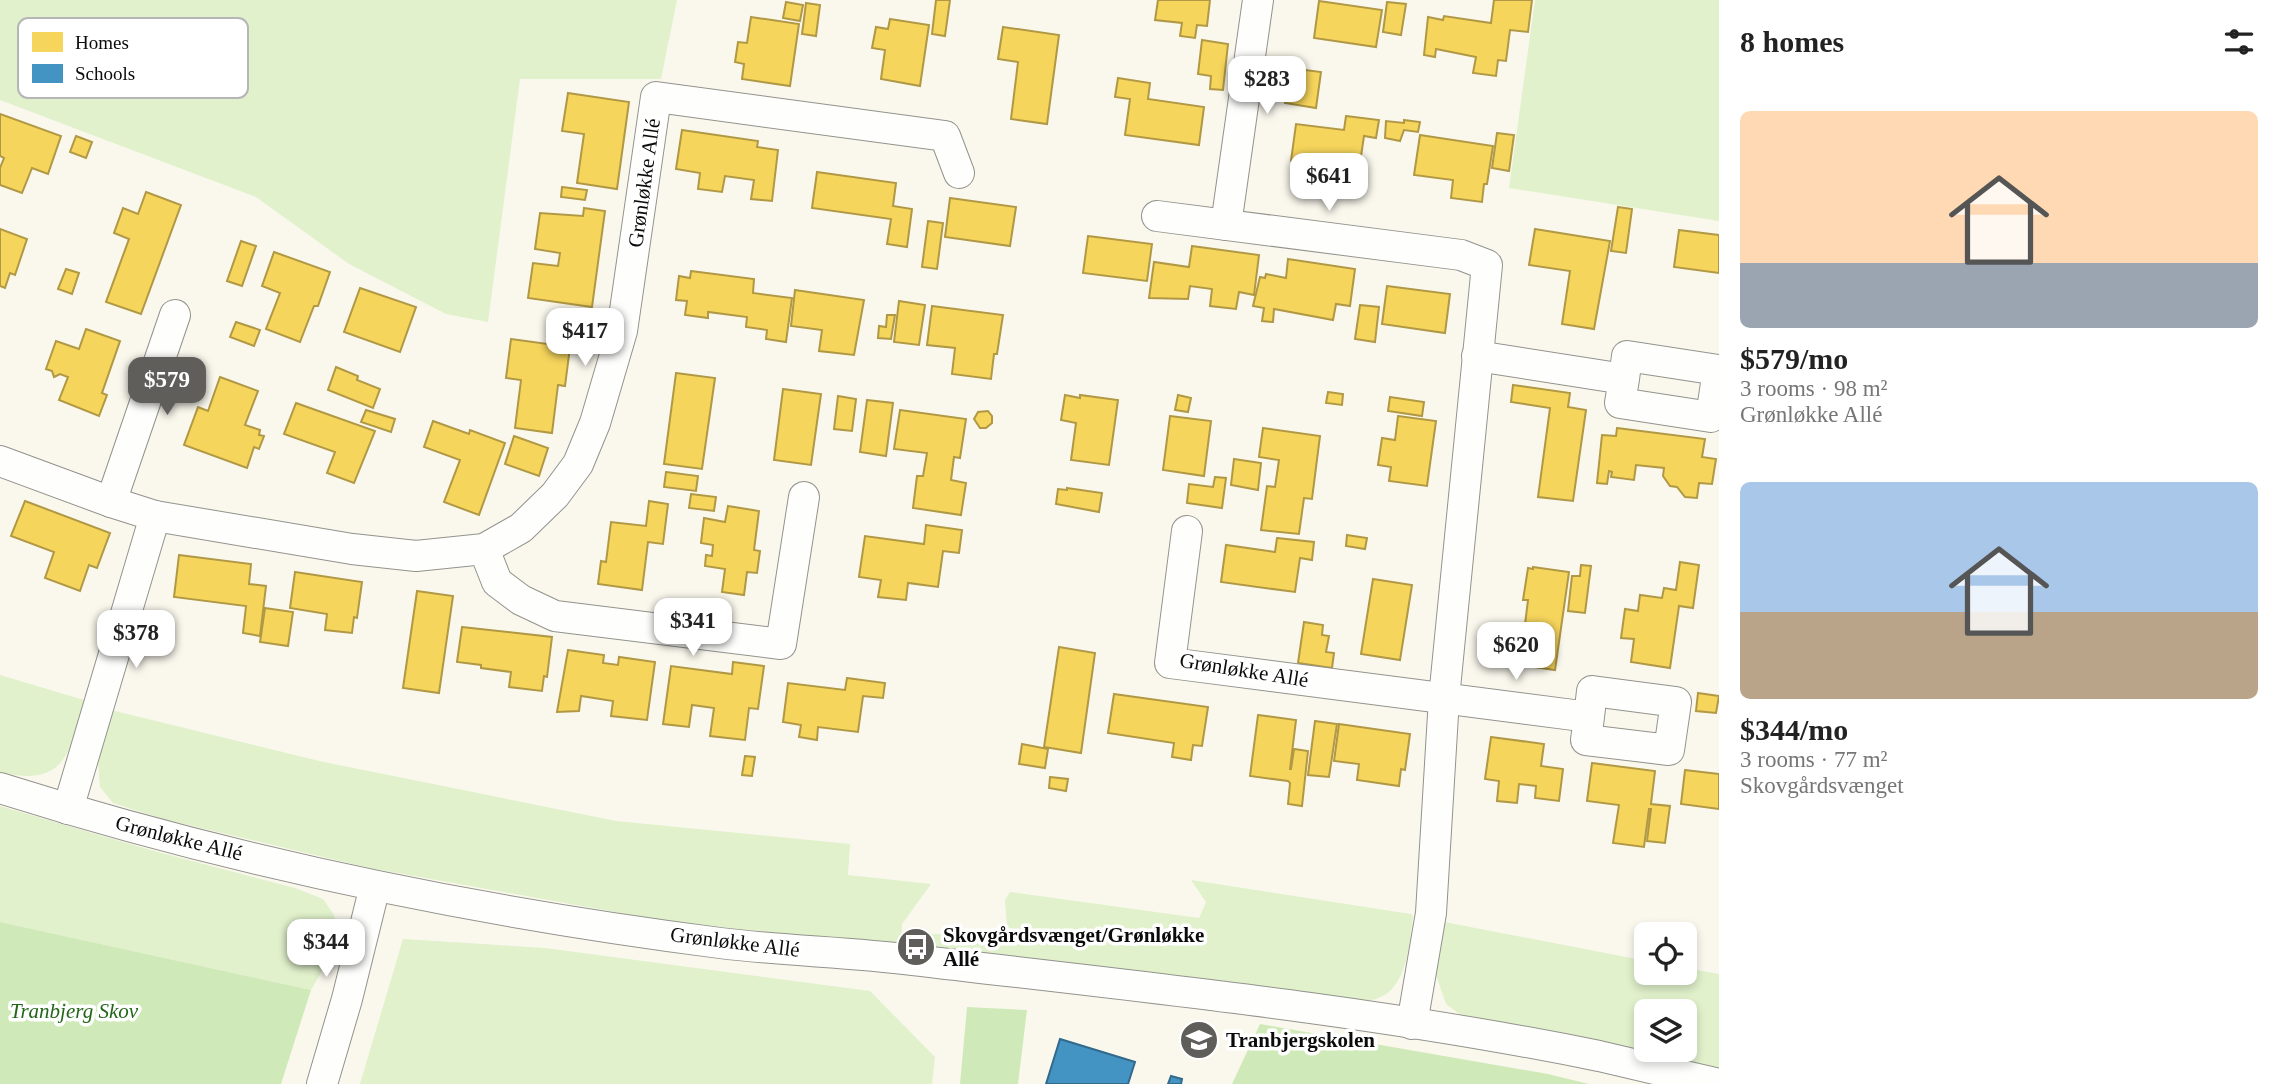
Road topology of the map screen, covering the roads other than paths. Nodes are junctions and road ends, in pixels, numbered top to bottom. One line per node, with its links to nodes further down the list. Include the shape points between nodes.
1 (1258, 0): 4 (street)
2 (960, 173): 13 (street, Grønløkke Allé, via 945,136 656,97 622,331 595,423 578,464 555,495 521,528)
3 (1157, 216): 4 (street)
4 (1226, 225): 6 (street, via 1461,255 1487,265)
5 (175, 315): 10 (street)
6 (1477, 356): 7 (street); 14 (street)
7 (1623, 379)
8 (0, 461): 10 (street, Grønløkke Allé)
9 (804, 497): 13 (street, via 781,644 555,616 497,582)
10 (111, 502): 11 (street, Grønløkke Allé)
11 (155, 516): 13 (street, Grønløkke Allé, via 416,556); 17 (street)
12 (1187, 531): 14 (street, Grønløkke Allé, via 1170,663)
13 (484, 549)
14 (1444, 698): 15 (street, Grønløkke Allé); 19 (street, via 1430,913)
15 (1589, 717)
16 (0, 788): 17 (street, Grønløkke Allé)
17 (68, 810): 18 (street, Grønløkke Allé)
18 (375, 886): 19 (street, Grønløkke Allé, via 722,943 915,960); 20 (street)
19 (1412, 1024): 21 (street, Grønløkke Allé, via 1599,1056)
20 (322, 1084)
21 (1719, 1084)

